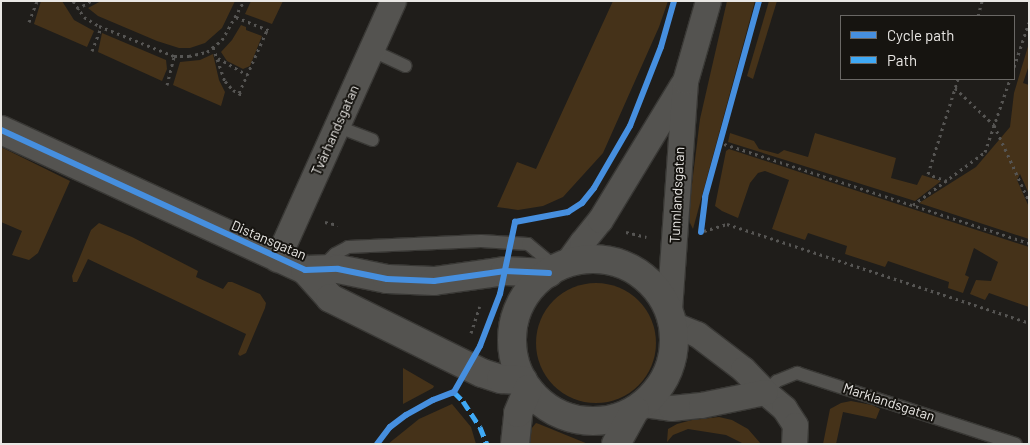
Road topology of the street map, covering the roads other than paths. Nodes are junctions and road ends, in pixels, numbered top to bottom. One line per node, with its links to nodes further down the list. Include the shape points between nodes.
1 (393, 1): 3 (street, Tvärhandsgatan)
2 (708, 1): 5 (street, Tunnlandsgatan)
3 (371, 50): 4 (lane); 6 (street, Tvärhandsgatan)
4 (405, 66)
5 (685, 81): 10 (street, Tunnlandsgatan, via 600,220); 12 (street, Tunnlandsgatan)
6 (336, 126): 8 (lane); 9 (street, Tvärhandsgatan)
7 (1, 130): 9 (street, Distansgatan)
8 (372, 140)
9 (277, 258): 11 (street, Distansgatan)
10 (558, 268): 11 (street, Distansgatan, via 482,273 434,282 387,279 338,269); 11 (lane, via 528,244 481,241 348,247); 12 (street, via 590,259 626,266 647,280 663,299); 13 (street, via 535,284 525,298 513,330 516,364)
11 (312, 270): 13 (street, Distansgatan, via 330,298 482,373)
12 (670, 317): 14 (street, via 743,369); 15 (street, via 674,346 669,368 659,388)
13 (525, 384): 15 (street, via 536,398 555,412 578,420 613,419); 16 (street)
14 (765, 392): 15 (street, Marklandsgatan, via 701,405); 18 (street, via 790,416 795,425); 19 (lane, Marklandsgatan, via 778,381 797,373)
15 (640, 407): 17 (street)
16 (515, 444)
17 (616, 444)
18 (794, 444)
19 (1016, 444)

